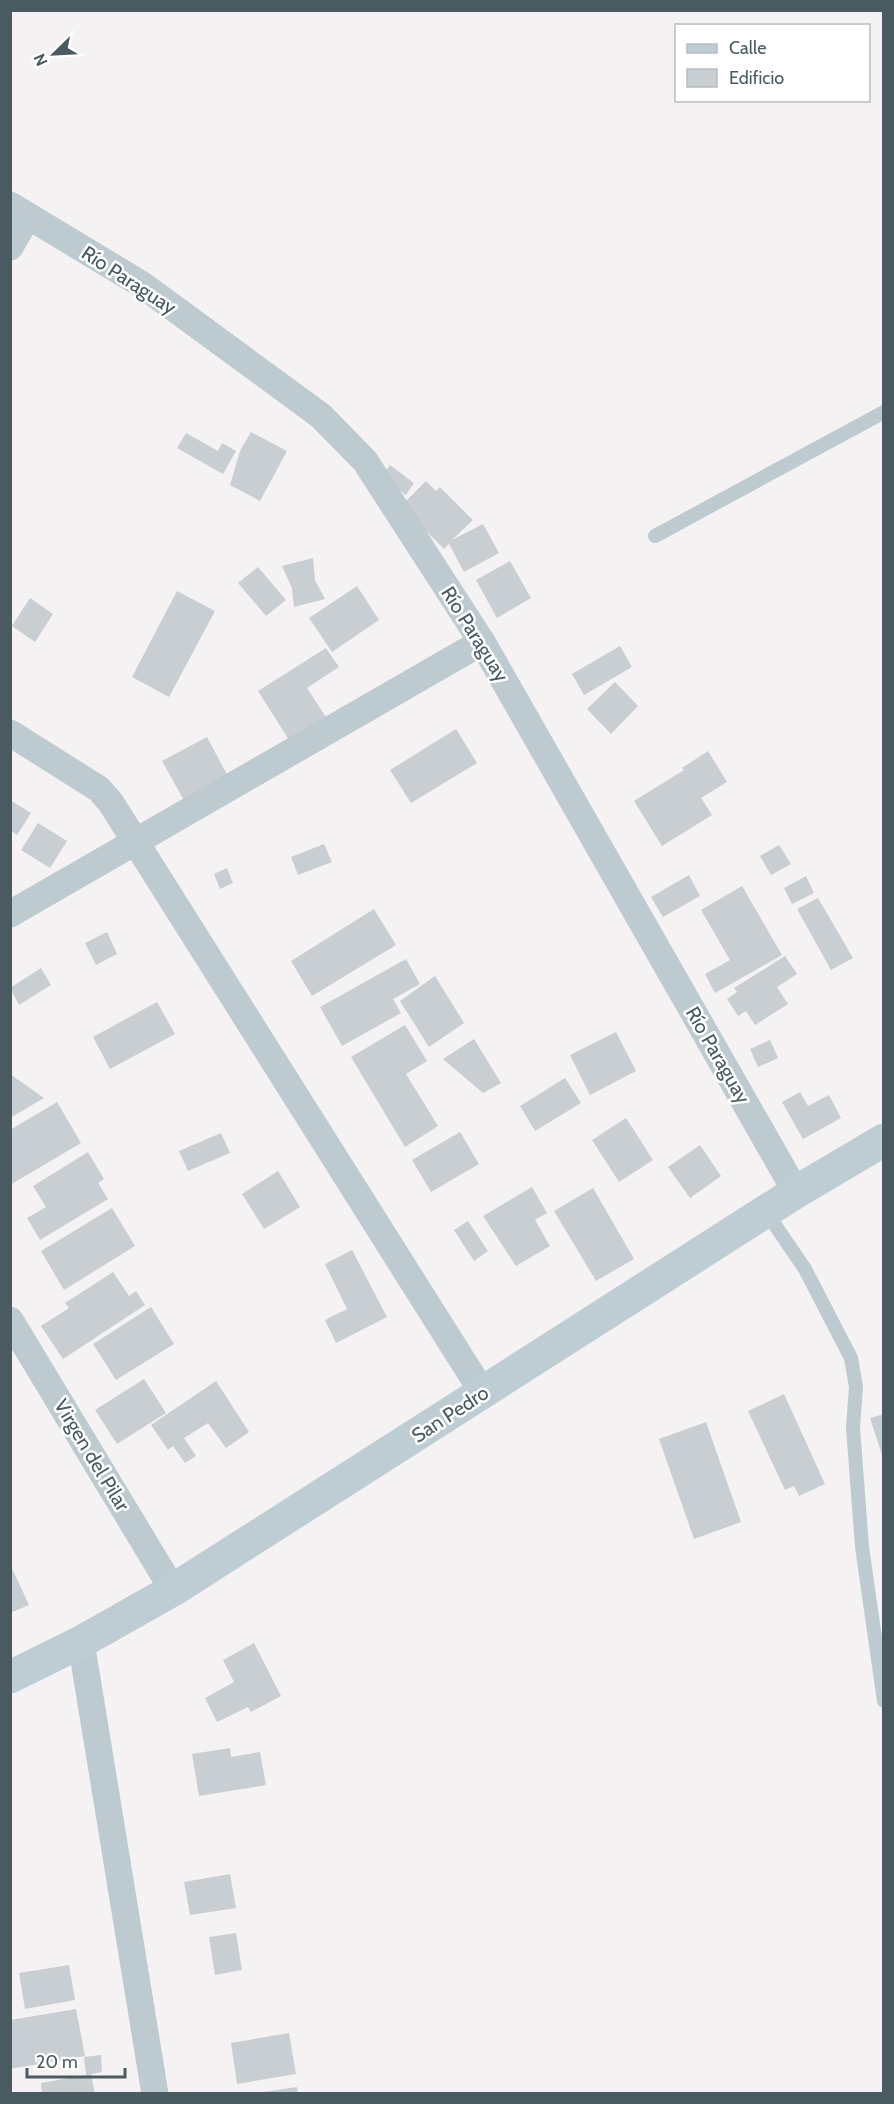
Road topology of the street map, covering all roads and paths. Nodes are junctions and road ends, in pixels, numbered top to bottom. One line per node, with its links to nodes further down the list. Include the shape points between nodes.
1 (19, 211): 2 (street); 5 (street, Río Paraguay, via 141,284 321,416 365,460)
2 (10, 247)
3 (884, 412): 4 (lane)
4 (655, 536)
5 (482, 642): 7 (street); 10 (street, Río Paraguay)
6 (10, 733): 7 (street, via 99,789)
7 (135, 841): 8 (street); 13 (street)
8 (10, 914)
9 (884, 1140): 10 (main road, San Pedro)
10 (796, 1192): 11 (main road, San Pedro)
11 (766, 1212): 13 (main road, San Pedro); 17 (lane, via 805,1269 851,1358 856,1388 853,1427 862,1547)
12 (10, 1320): 14 (street, Virgen del Pilar)
13 (483, 1393): 14 (main road, San Pedro)
14 (174, 1590): 15 (main road, San Pedro)
15 (81, 1642): 16 (main road, San Pedro); 18 (street)
16 (10, 1677)
17 (884, 1701)
18 (155, 2094)

